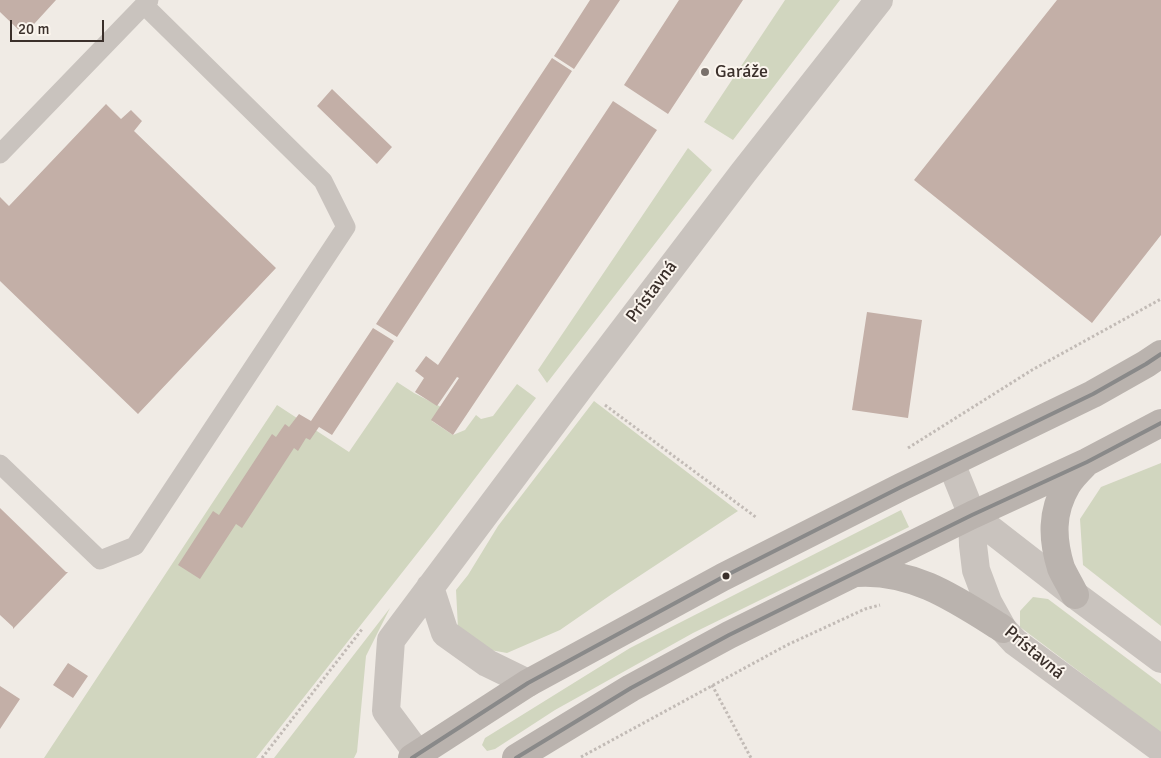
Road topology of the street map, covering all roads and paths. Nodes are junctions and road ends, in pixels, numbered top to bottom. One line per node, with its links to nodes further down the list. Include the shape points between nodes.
1 (879, 0): 6 (street, Prístavná)
2 (147, 3): 3 (lane); 11 (lane, via 323,181 346,227 135,546 100,560)
3 (0, 154)
4 (1161, 299): 8 (path, via 1032,370)
5 (1161, 354): 10 (main road, Prístavná, via 1093,394)
6 (581, 386): 13 (path); 15 (street, Prístavná)
7 (1161, 424): 9 (main road)
8 (904, 450)
9 (1087, 462): 12 (main road); 16 (main road, via 1067,484 1058,502 1054,526 1062,569)
10 (951, 463): 12 (street); 20 (main road, Prístavná, via 724,577)
11 (0, 464)
12 (972, 515): 14 (main road); 16 (street); 18 (street, Prístavná, via 976,570)
13 (757, 518)
14 (854, 573): 18 (main road, via 888,574 932,587); 24 (main road, via 631,688)
15 (430, 587): 20 (street, via 445,632 487,663); 23 (street, Prístavná, via 391,640 386,711)
16 (1075, 595): 19 (street)
17 (884, 604): 21 (path, via 865,609 787,645)
18 (1003, 629): 22 (street, Prístavná, via 1015,642)
19 (1161, 660)
20 (528, 683): 23 (main road, Prístavná)
21 (712, 685): 25 (path); 26 (path)
22 (1161, 750)
23 (417, 756)
24 (516, 758)
25 (578, 758)
26 (751, 758)

